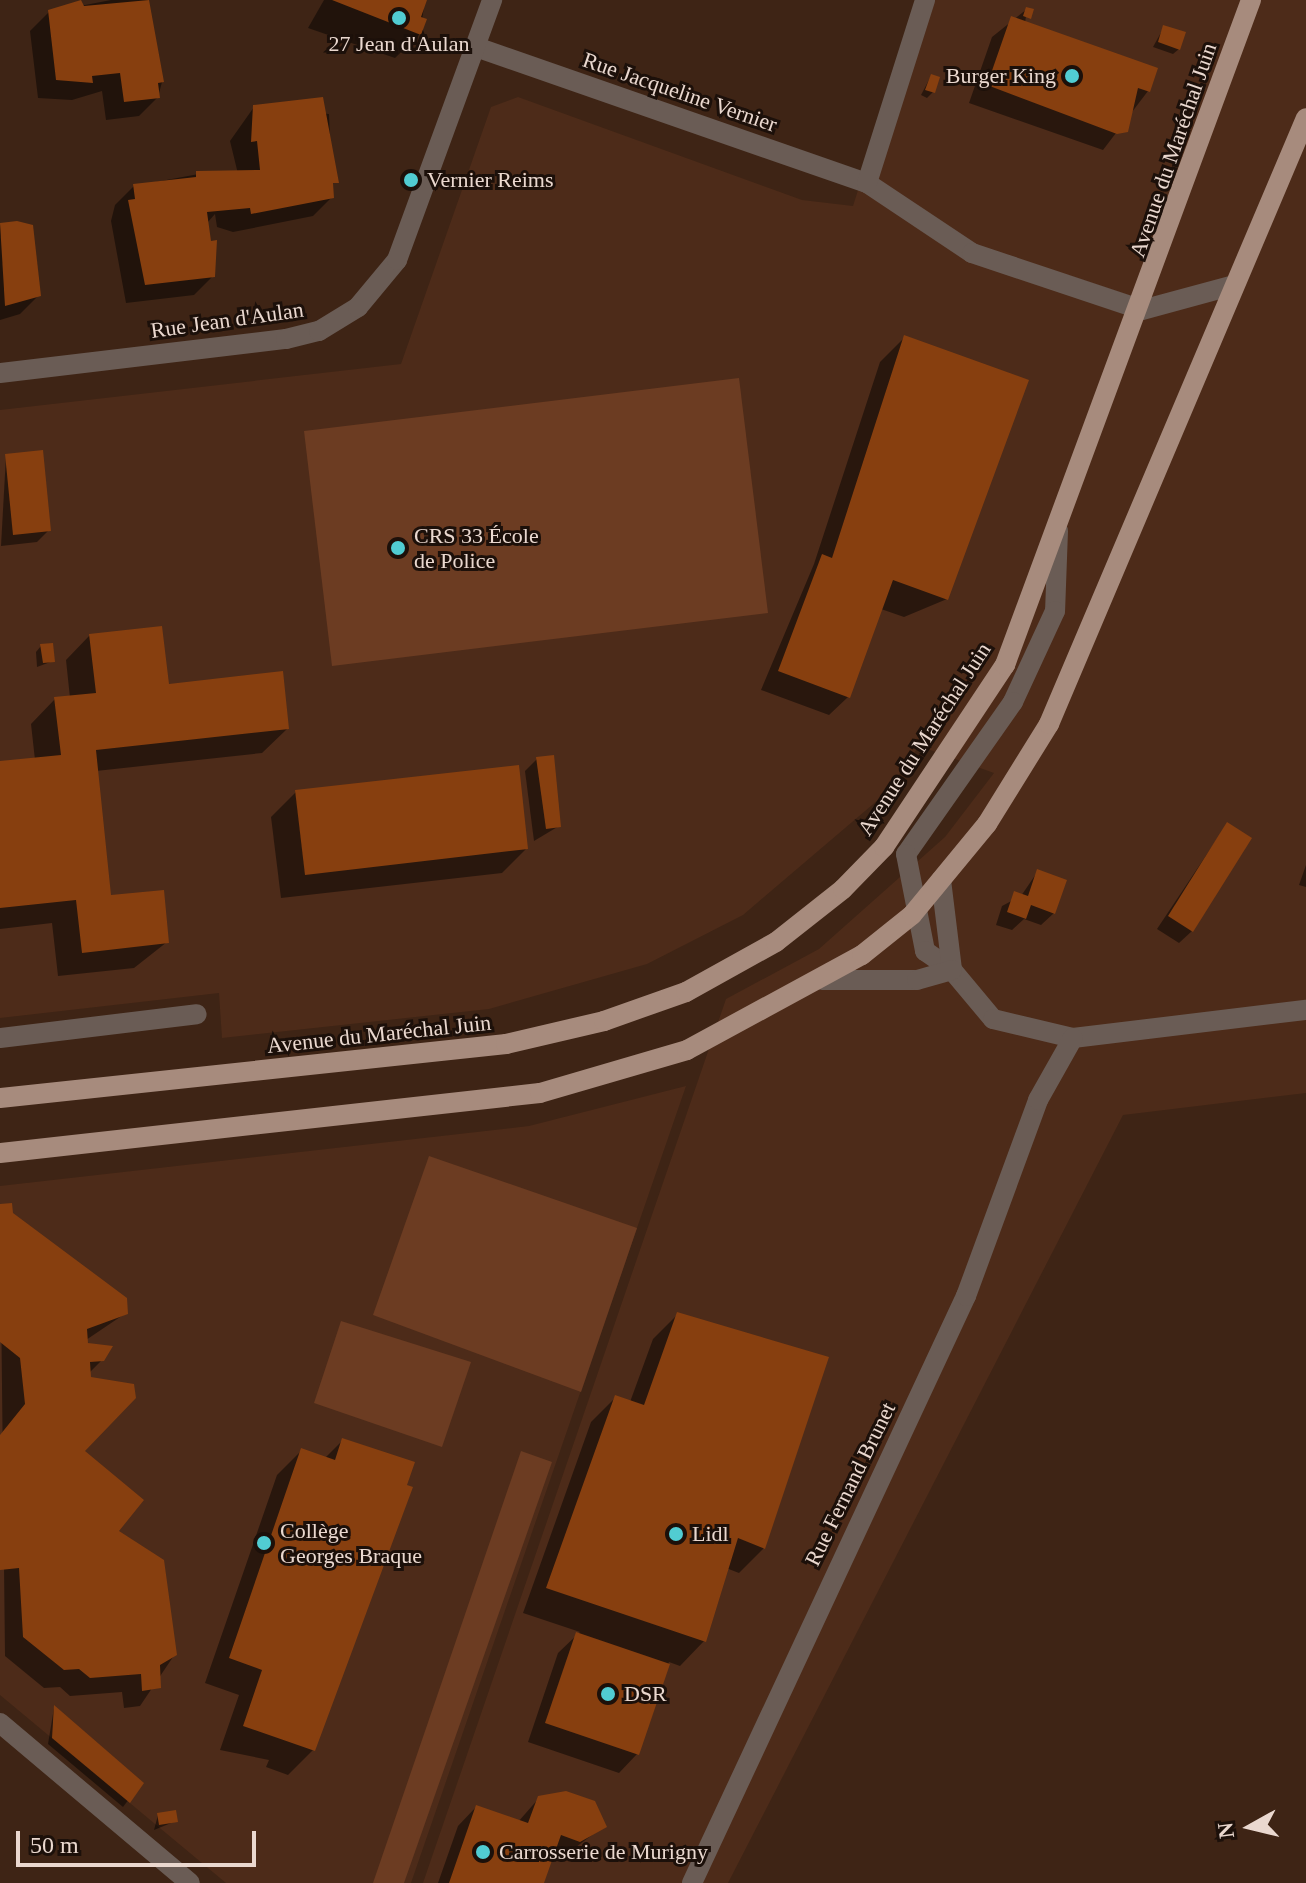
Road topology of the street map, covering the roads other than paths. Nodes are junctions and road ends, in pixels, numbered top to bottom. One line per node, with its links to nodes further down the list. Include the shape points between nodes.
1 (492, 0): 4 (street, Rue Jean d'Aulan)
2 (925, 0): 6 (street)
3 (1251, 0): 8 (main road, Avenue du Maréchal Juin)
4 (476, 47): 6 (street, Rue Jacqueline Vernier); 9 (street, Rue Jean d'Aulan, via 397,260 358,307 319,331 286,339)
5 (1306, 118): 7 (main road)
6 (867, 183): 8 (street, Rue Jacqueline Vernier, via 972,253)
7 (1234, 285): 8 (street); 11 (main road, via 1049,724 987,824)
8 (1142, 310): 10 (main road, Avenue du Maréchal Juin)
9 (0, 373)
10 (1058, 531): 12 (street, via 1055,611 1013,702 906,854); 19 (main road, Avenue du Maréchal Juin, via 1005,665 884,847 776,942 686,992 506,1044)
11 (941, 880): 12 (main road); 13 (street)
12 (912, 915): 13 (street, via 925,951); 14 (main road)
13 (952, 970): 14 (street, via 917,980); 18 (street, via 993,1019)
14 (822, 980): 20 (main road, via 687,1050 540,1093)
15 (1306, 1010): 18 (street)
16 (197, 1014): 17 (street)
17 (0, 1038)
18 (1073, 1038): 23 (street, Rue Fernand Brunet, via 1038,1100 966,1296 827,1586 786,1694)
19 (0, 1098)
20 (0, 1153)
21 (0, 1723): 22 (street)
22 (190, 1883)
23 (692, 1883)

